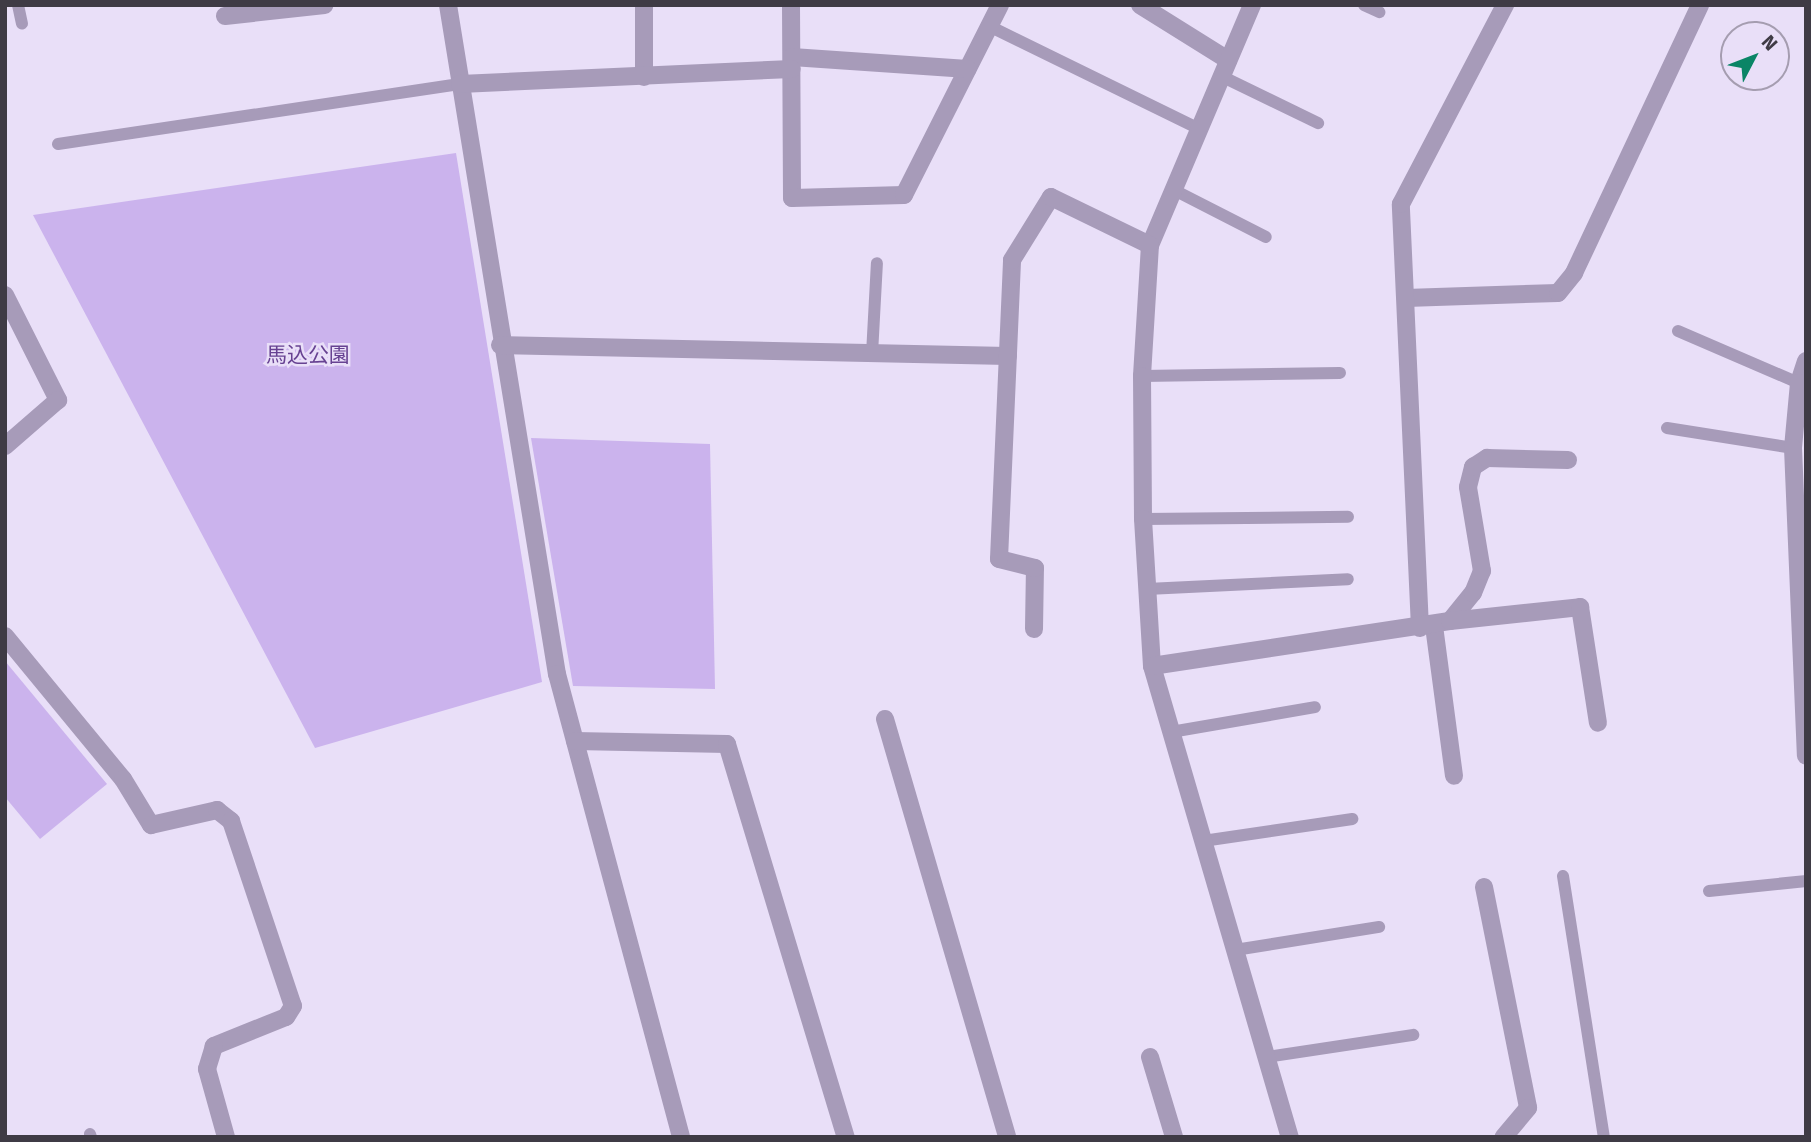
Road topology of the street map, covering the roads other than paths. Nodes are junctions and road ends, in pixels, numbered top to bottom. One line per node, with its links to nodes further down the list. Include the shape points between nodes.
1 (18, 5): 14 (lane)
2 (324, 5): 13 (street)
3 (448, 5): 20 (street)
4 (644, 5): 19 (street)
5 (791, 5): 16 (street)
6 (1000, 5): 15 (street)
7 (1140, 5): 17 (street)
8 (1252, 5): 17 (street)
9 (1364, 5): 12 (lane)
10 (1505, 5): 29 (street, via 1401,204)
11 (1700, 5): 29 (street, via 1574,273 1558,293)
12 (1379, 12)
13 (225, 16)
14 (22, 24)
15 (989, 26): 18 (street); 22 (lane)
16 (792, 63): 18 (street); 18 (street, via 792,198 904,195); 19 (street)
17 (1225, 68): 21 (lane); 22 (street)
18 (968, 69)
19 (644, 77): 20 (street)
20 (460, 84): 23 (lane); 31 (street)
21 (1318, 123)
22 (1199, 129): 24 (street)
23 (58, 144)
24 (1174, 190): 25 (lane); 26 (street)
25 (1266, 237)
26 (1150, 245): 33 (street, via 1051,197 1012,260); 36 (street)
27 (877, 263): 32 (lane)
28 (5, 295): 39 (street, via 58,401)
29 (1406, 298): 46 (street)
30 (1678, 331): 37 (lane)
31 (500, 345): 32 (street); 56 (street, via 557,674)
32 (872, 354): 33 (street)
33 (1008, 356): 47 (street, via 999,559 1035,568)
34 (1806, 361): 37 (street)
35 (1340, 373): 36 (lane)
36 (1142, 376): 43 (street)
37 (1799, 383): 40 (street)
38 (1667, 428): 40 (lane)
39 (5, 446)
40 (1793, 448): 48 (street)
41 (1568, 460): 46 (street, via 1487,458 1473,467 1468,487 1482,571 1473,593)
42 (1348, 517): 43 (lane)
43 (1143, 519): 45 (street)
44 (1348, 579): 45 (lane)
45 (1147, 589): 50 (street)
46 (1435, 625): 50 (street); 53 (street, via 1580,607); 58 (street)
47 (1034, 629)
48 (1804, 632): 54 (street)
49 (5, 636): 70 (street, via 123,779 151,825 217,810 231,821 293,1006 286,1017 214,1046 206,1069)
50 (1152, 666): 55 (street)
51 (1315, 707): 55 (lane)
52 (885, 719): 73 (street)
53 (1598, 723)
54 (1805, 723): 57 (street)
55 (1171, 732): 60 (street)
56 (575, 741): 71 (street); 72 (street, via 727,744)
57 (1806, 756)
58 (1454, 776)
59 (1352, 819): 60 (lane)
60 (1203, 841): 66 (street)
61 (1563, 876): 77 (lane)
62 (1806, 881): 64 (lane)
63 (1484, 887): 76 (street, via 1528,1108)
64 (1709, 891)
65 (1379, 928): 66 (lane)
66 (1235, 950): 69 (street)
67 (1413, 1035): 69 (lane)
68 (1150, 1056): 74 (street)
69 (1267, 1057): 75 (street)
70 (226, 1137)
71 (681, 1137)
72 (846, 1137)
73 (1007, 1137)
74 (1174, 1137)
75 (1290, 1137)
76 (1504, 1137)
77 (1604, 1137)

